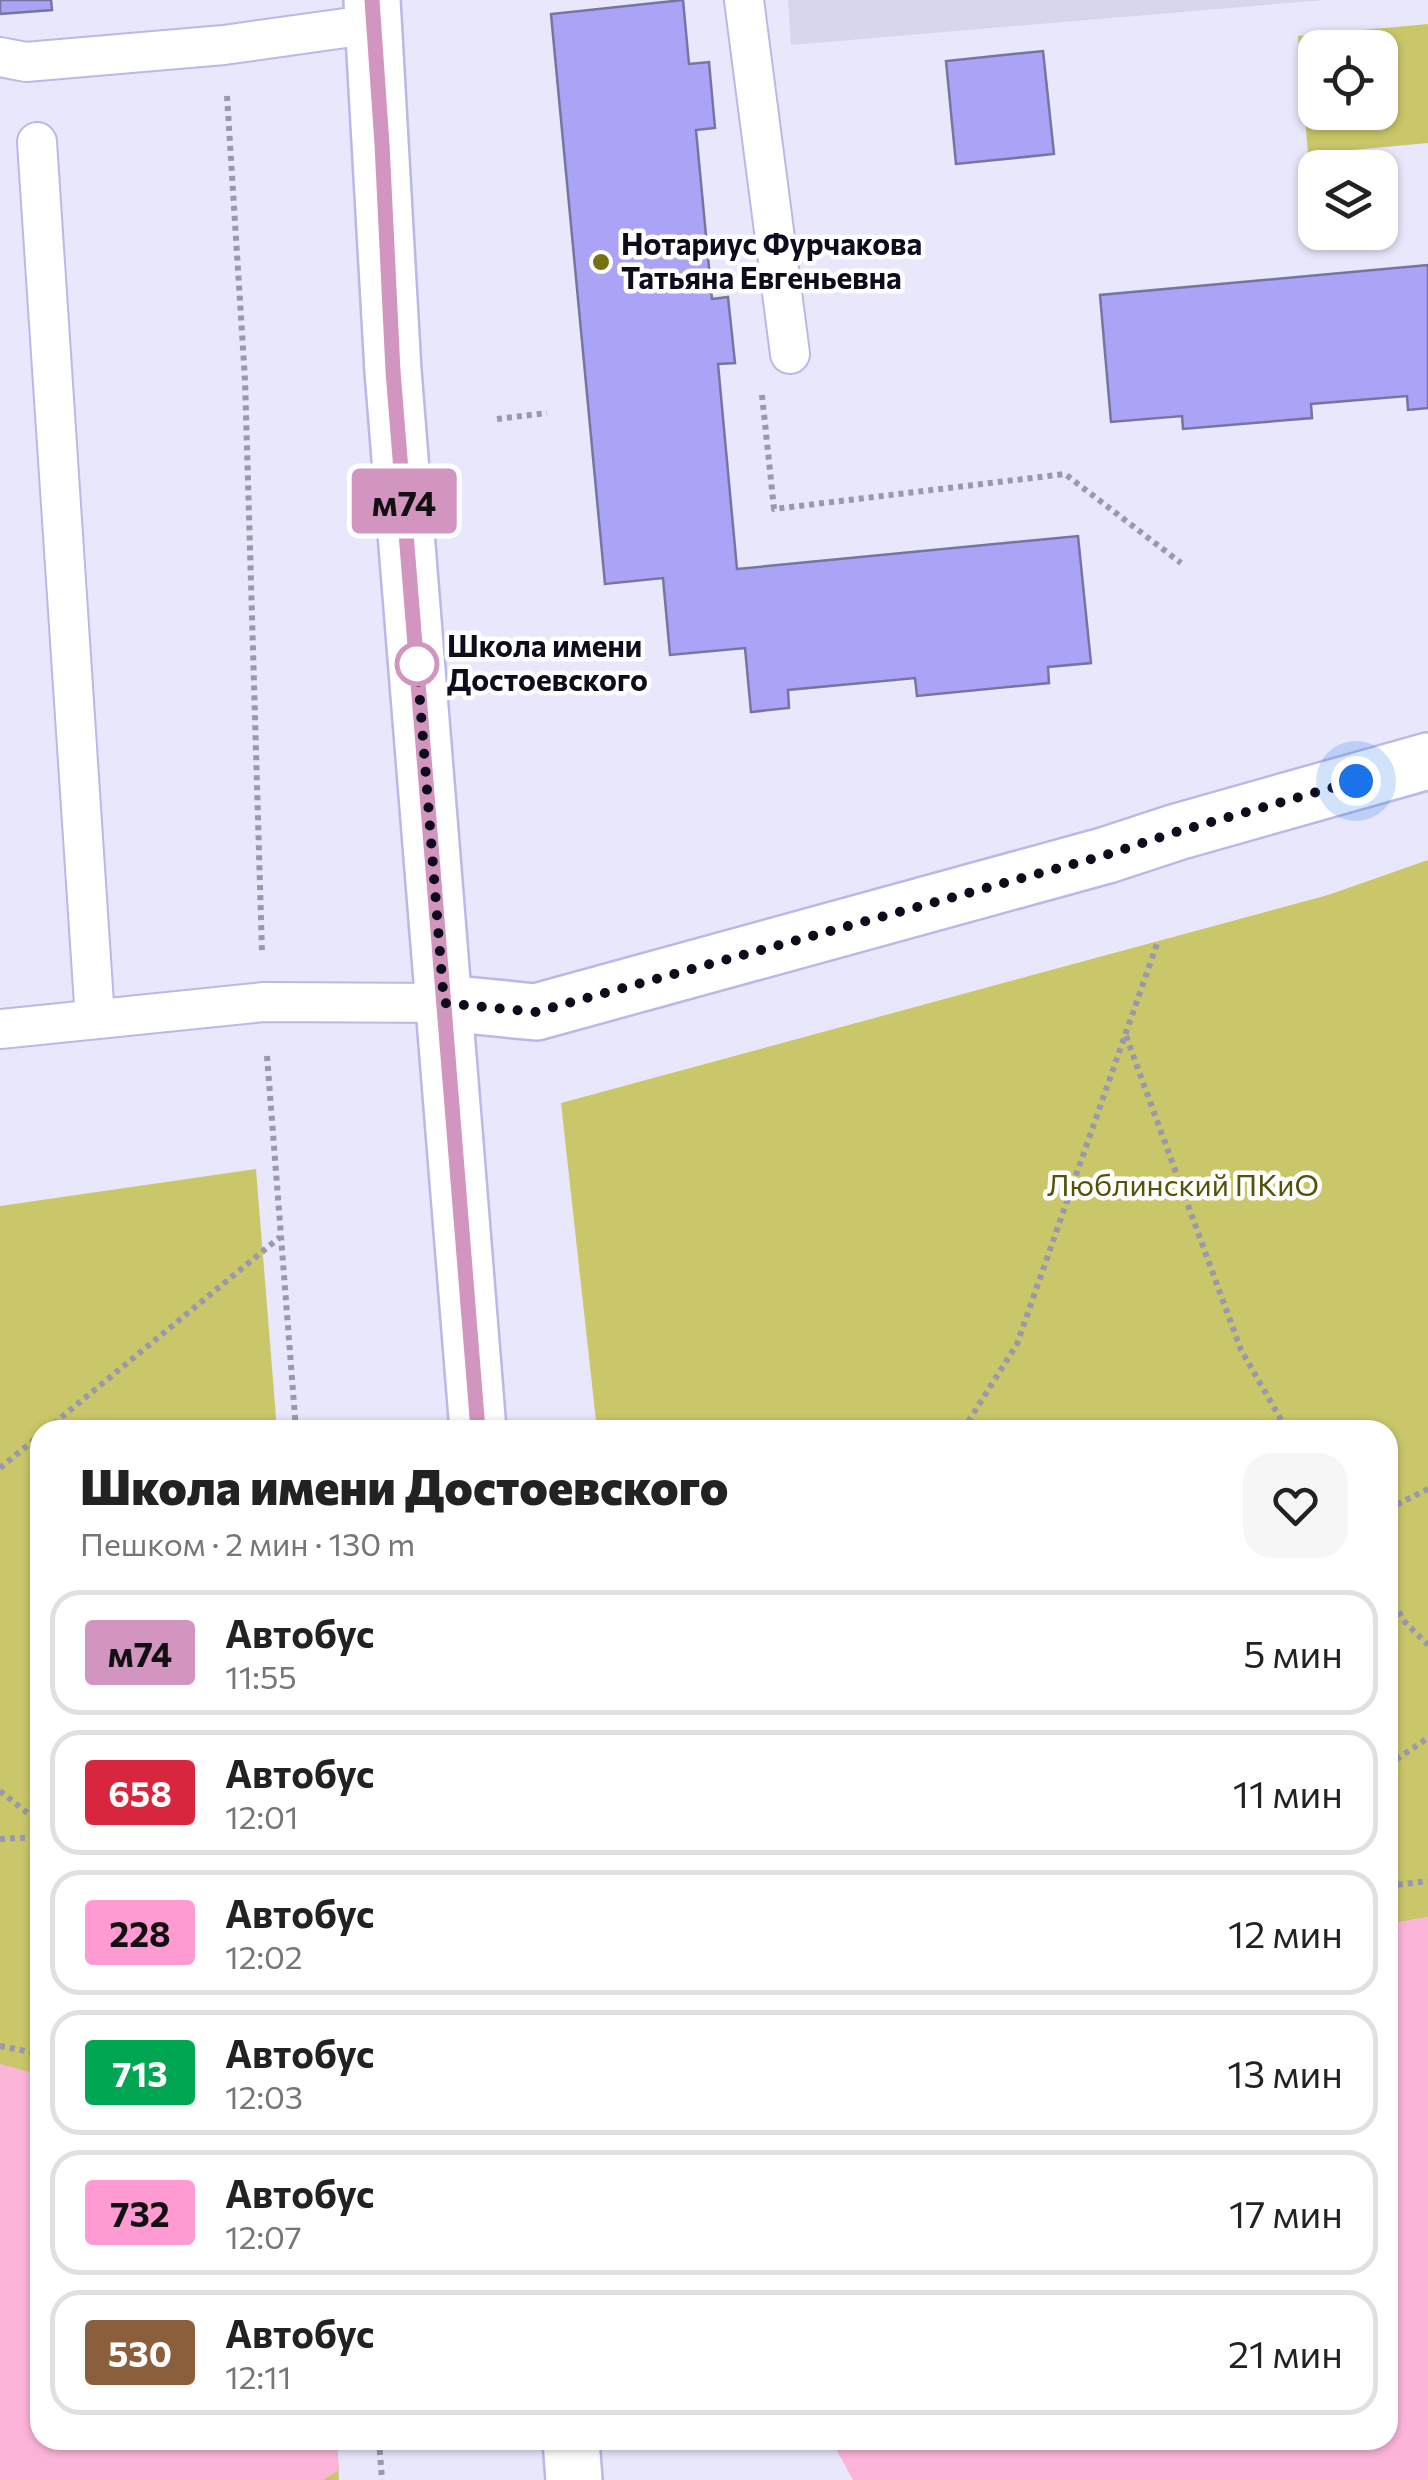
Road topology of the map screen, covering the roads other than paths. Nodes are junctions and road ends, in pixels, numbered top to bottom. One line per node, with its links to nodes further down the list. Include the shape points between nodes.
1 (744, 0): 5 (lane)
2 (373, 12): 3 (lane, via 224,45 26,62); 7 (main road, via 393,371)
3 (0, 57)
4 (37, 142): 8 (lane)
5 (790, 354)
6 (1428, 760): 7 (main road, via 536,1012)
7 (444, 1003): 8 (lane, via 264,1002); 10 (main road)
8 (95, 1019): 9 (lane)
9 (0, 1029)
10 (477, 1420)
11 (571, 2450): 12 (main road)
12 (574, 2480)

